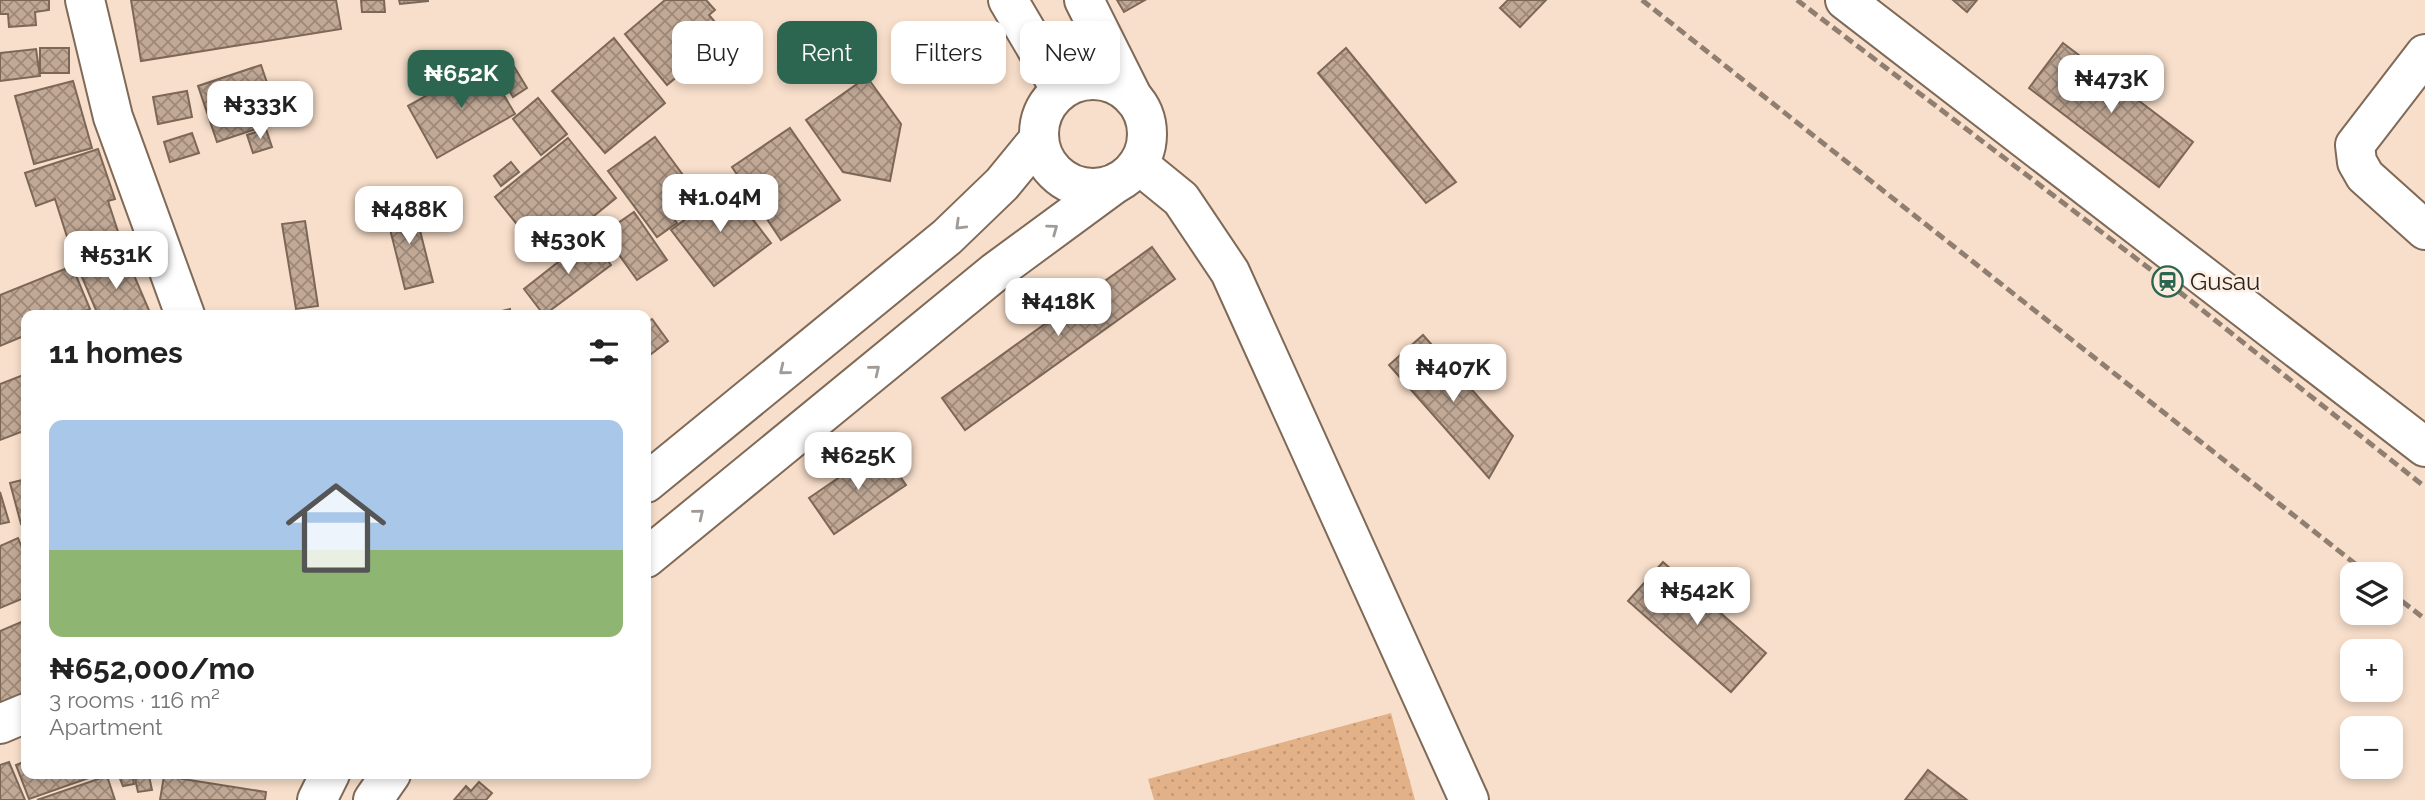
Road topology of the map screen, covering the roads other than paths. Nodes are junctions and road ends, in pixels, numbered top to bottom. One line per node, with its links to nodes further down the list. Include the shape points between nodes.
1 (85, 0): 11 (street, via 113,117)
2 (1008, 0): 6 (street)
3 (1084, 0): 7 (street)
4 (1845, 0): 12 (street)
5 (2425, 54): 10 (street, via 2355,145 2365,176)
6 (1061, 90): 7 (street, via 1096,80); 8 (street, via 1041,120)
7 (1133, 98): 9 (street, via 1145,119 1147,142)
8 (1039, 139): 9 (street, via 1044,158 1057,175 1075,185 1095,188); 13 (street, one-way to 13, via 1002,184 947,237)
9 (1127, 174): 14 (street, one-way to 9, via 995,272); 21 (street, via 1181,199 1230,272)
10 (2425, 230)
11 (183, 310)
12 (2425, 447)
13 (651, 479)
14 (651, 554)
15 (21, 715): 16 (street)
16 (0, 724)
17 (328, 779): 19 (street)
18 (388, 779): 20 (street)
19 (317, 800)
20 (373, 800)
21 (1469, 800)

